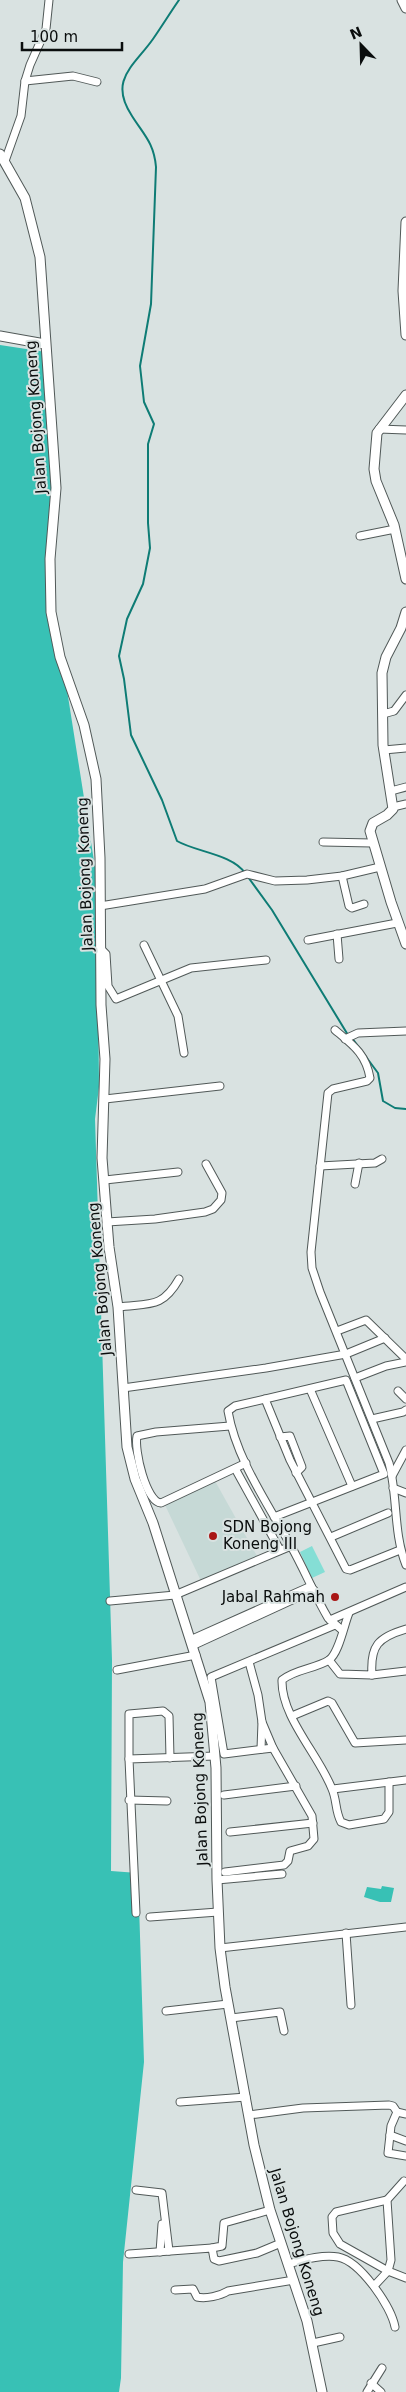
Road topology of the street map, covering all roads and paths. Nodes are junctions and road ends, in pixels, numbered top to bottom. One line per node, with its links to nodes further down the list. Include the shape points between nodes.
1 (49, 0): 4 (street, via 46,29)
2 (402, 0): 3 (street)
3 (406, 8)
4 (25, 81): 5 (street, via 73,76); 6 (street, via 21,116)
5 (97, 82)
6 (2, 157): 10 (street, Jalan Bojong Koneng, via 25,198 35,232 42,274)
7 (406, 222): 8 (street, via 403,291)
8 (406, 335)
9 (0, 336): 10 (street)
10 (45, 344): 31 (street, Jalan Bojong Koneng, via 56,488 50,560 51,612 60,657 84,725 96,779)
11 (406, 395): 12 (street)
12 (379, 429): 13 (street); 14 (street, via 375,439 375,476)
13 (406, 430)
14 (395, 529): 15 (street); 16 (street)
15 (360, 536)
16 (406, 578)
17 (406, 612): 19 (street, via 384,662)
18 (406, 695): 19 (street, via 394,711)
19 (383, 714): 21 (street)
20 (406, 748): 21 (street)
21 (384, 750): 23 (street)
22 (406, 787): 23 (street)
23 (390, 791): 25 (street)
24 (406, 804): 25 (street)
25 (393, 807): 27 (street, via 387,815 371,824)
26 (323, 842): 27 (street)
27 (372, 842): 28 (street)
28 (380, 866): 29 (street); 32 (street)
29 (342, 876): 30 (street, via 350,907); 31 (street, via 275,881 247,874 206,888)
30 (364, 904)
31 (100, 906): 37 (street, Jalan Bojong Koneng)
32 (397, 923): 33 (street); 35 (street)
33 (337, 934): 34 (street); 38 (street)
34 (308, 940)
35 (406, 944)
36 (144, 945): 40 (street)
37 (100, 948): 40 (street, via 106,954 108,986 116,999); 46 (street, Jalan Bojong Koneng)
38 (339, 959)
39 (266, 960): 40 (street, via 191,968)
40 (162, 980): 44 (street, via 178,1016)
41 (335, 1030): 43 (street)
42 (406, 1031): 43 (street, via 354,1035)
43 (346, 1039): 50 (street, via 365,1058 370,1078 328,1093)
44 (184, 1053)
45 (220, 1086): 46 (street)
46 (105, 1099): 52 (street, Jalan Bojong Koneng, via 102,1158)
47 (382, 1159): 48 (street, via 375,1163)
48 (359, 1163): 50 (street); 53 (street)
49 (206, 1164): 54 (street, via 222,1193 221,1200 213,1208 155,1219)
50 (320, 1166): 57 (street, via 311,1264)
51 (178, 1172): 52 (street)
52 (105, 1180): 54 (street, Jalan Bojong Koneng)
53 (355, 1184)
54 (107, 1222): 56 (street, Jalan Bojong Koneng)
55 (178, 1279): 56 (street, via 163,1300)
56 (118, 1307): 62 (street, Jalan Bojong Koneng)
57 (337, 1331): 58 (street, via 366,1320); 59 (street)
58 (385, 1338): 59 (street); 60 (street)
59 (346, 1354): 61 (street); 62 (street)
60 (406, 1360): 61 (street)
61 (355, 1378): 68 (street)
62 (123, 1388): 87 (street, Jalan Bojong Koneng, via 125,1436 130,1461)
63 (310, 1389): 65 (street); 74 (street); 74 (street, via 346,1380 384,1471 384,1474)
64 (398, 1391): 66 (street)
65 (265, 1399): 69 (street, via 229,1408); 77 (street, via 296,1473)
66 (406, 1400)
67 (406, 1410): 68 (street)
68 (372, 1420): 73 (street)
69 (230, 1426): 71 (street); 71 (street, via 137,1436 138,1460 149,1490 154,1500 161,1503)
70 (406, 1450): 73 (street)
71 (246, 1463): 79 (street)
72 (237, 1472): 82 (street)
73 (392, 1476): 75 (street)
74 (352, 1486): 77 (street)
75 (393, 1488): 76 (street); 83 (street)
76 (406, 1493)
77 (312, 1502): 79 (street); 80 (street)
78 (388, 1513): 80 (street)
79 (274, 1517): 81 (street)
80 (331, 1537): 83 (street, via 348,1570)
81 (291, 1546): 82 (street); 86 (street)
82 (280, 1550): 87 (street)
83 (400, 1550): 84 (street)
84 (406, 1565)
85 (406, 1587): 89 (street)
86 (313, 1588): 90 (street); 93 (street)
87 (176, 1595): 88 (street); 93 (street, Jalan Bojong Koneng)
88 (110, 1601)
89 (349, 1613): 90 (street); 92 (street)
90 (332, 1622): 92 (street); 96 (street)
91 (406, 1629): 99 (street, via 377,1644 370,1657)
92 (342, 1630): 95 (street, via 337,1648)
93 (191, 1643): 94 (street, Jalan Bojong Koneng)
94 (196, 1656): 97 (street); 105 (street, Jalan Bojong Koneng, via 210,1702)
95 (329, 1660): 99 (street, via 340,1674); 100 (street, via 282,1680)
96 (249, 1662): 101 (street); 104 (street, via 210,1679 224,1754)
97 (118, 1670)
98 (406, 1671): 99 (street)
99 (372, 1675)
100 (292, 1716): 102 (street, via 328,1701 354,1743); 111 (street)
101 (262, 1722): 103 (street); 104 (street)
102 (406, 1740)
103 (273, 1748): 104 (street); 110 (street)
104 (261, 1749)
105 (216, 1756): 106 (street); 119 (street, Jalan Bojong Koneng)
106 (170, 1758): 107 (street); 107 (street, via 168,1716 163,1711 129,1714)
107 (129, 1759): 113 (street)
108 (406, 1780): 109 (street)
109 (389, 1782): 111 (street); 111 (street, via 389,1812 384,1819 349,1824 341,1822 338,1816)
110 (296, 1786): 112 (street); 115 (street)
111 (333, 1789)
112 (224, 1795)
113 (129, 1800): 114 (street); 121 (street)
114 (167, 1801)
115 (313, 1823): 116 (street); 117 (street, via 312,1844 292,1849 284,1865)
116 (230, 1832)
117 (225, 1872)
118 (282, 1874): 119 (street)
119 (216, 1880): 120 (street, Jalan Bojong Koneng)
120 (218, 1912): 122 (street); 125 (street, Jalan Bojong Koneng)
121 (136, 1913)
122 (150, 1916)
123 (406, 1927): 124 (street)
124 (346, 1933): 125 (street); 127 (street)
125 (220, 1948): 126 (street, Jalan Bojong Koneng)
126 (228, 2004): 128 (street); 129 (street, Jalan Bojong Koneng)
127 (351, 2005)
128 (166, 2010)
129 (231, 2018): 130 (street, via 280,2012); 131 (street, Jalan Bojong Koneng)
130 (284, 2031)
131 (246, 2097): 132 (street); 135 (street, Jalan Bojong Koneng)
132 (180, 2102)
133 (397, 2112): 134 (street); 135 (street, via 388,2105 303,2108); 136 (street)
134 (406, 2114)
135 (249, 2115): 142 (street, Jalan Bojong Koneng)
136 (390, 2135): 137 (street); 138 (street, via 388,2153)
137 (406, 2141)
138 (406, 2156)
139 (404, 2181): 141 (street)
140 (136, 2190): 143 (street, via 162,2193)
141 (387, 2200): 150 (street, via 391,2260); 150 (street, via 340,2210 332,2217 335,2238 340,2244)
142 (270, 2210): 144 (street, Jalan Bojong Koneng); 145 (street, via 224,2223 224,2243)
143 (163, 2211): 146 (street); 147 (street)
144 (281, 2245): 145 (street, via 216,2261); 149 (street, Jalan Bojong Koneng)
145 (212, 2248): 146 (street)
146 (169, 2251): 147 (street)
147 (160, 2252): 148 (street)
148 (129, 2254)
149 (292, 2265): 152 (street, Jalan Bojong Koneng); 153 (street, via 328,2256 341,2258)
150 (388, 2271): 151 (street); 153 (street)
151 (406, 2278)
152 (294, 2280): 154 (street, via 201,2298 193,2289); 157 (street, Jalan Bojong Koneng)
153 (374, 2286): 155 (street, via 388,2306)
154 (175, 2290)
155 (395, 2327)
156 (340, 2337): 157 (street)
157 (313, 2343): 160 (street, Jalan Bojong Koneng)
158 (382, 2368): 159 (street)
159 (371, 2383): 161 (street); 162 (street)
160 (322, 2392)
161 (367, 2392)
162 (381, 2392)

